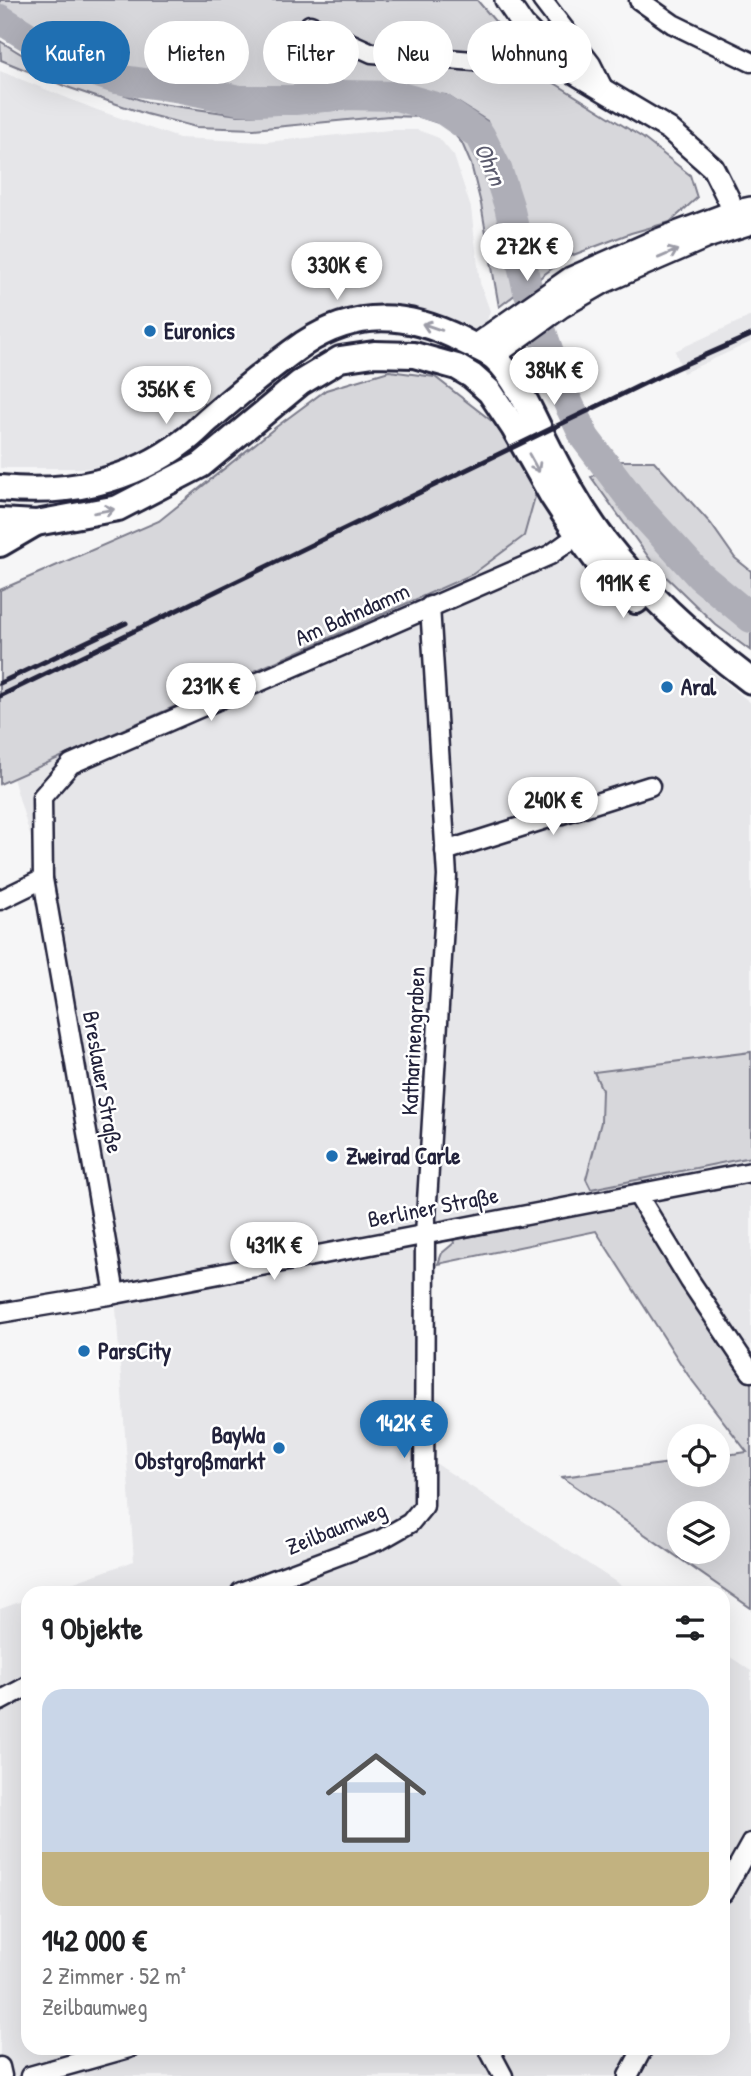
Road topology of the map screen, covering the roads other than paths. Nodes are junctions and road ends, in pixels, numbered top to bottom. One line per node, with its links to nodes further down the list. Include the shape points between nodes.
1 (506, 0): 4 (street)
2 (542, 0): 9 (street, via 591,64)
3 (639, 0): 7 (street, via 673,24)
4 (520, 21)
5 (359, 47): 6 (street, via 372,53)
6 (467, 61)
7 (751, 62)
8 (592, 84): 9 (street)
9 (605, 92): 10 (street, via 669,129 713,168)
10 (743, 217): 11 (street, one-way to 10); 11 (street, via 655,241 571,278)
11 (512, 330): 12 (street)
12 (483, 351): 13 (main road); 14 (main road, one-way to 14, via 436,327 409,320 345,323 288,355 149,464 104,482 60,491); 20 (main road, via 526,401 569,488 606,543 705,647)
13 (464, 371): 16 (main road, one-way to 13, via 118,508 201,465 300,383 340,359 414,355); 17 (main road, one-way to 17, via 490,392)
14 (0, 488)
15 (0, 521): 16 (main road)
16 (36, 523): 18 (main road)
17 (578, 535): 19 (street, Am Bahndamm, via 550,555); 21 (main road, via 634,599 708,668)
18 (0, 544)
19 (430, 606): 23 (street, Katharinengraben); 24 (street, Am Bahndamm, via 71,764 42,797)
20 (751, 681)
21 (751, 699)
22 (650, 786): 23 (street)
23 (445, 851): 28 (street, Katharinengraben)
24 (43, 879): 25 (street); 29 (street, Breslauer Straße)
25 (0, 900)
26 (751, 1172): 27 (street, Berliner Straße)
27 (637, 1194): 28 (street, Berliner Straße); 31 (street)
28 (425, 1234): 29 (street, Berliner Straße); 32 (street, Zeilbaumweg, via 424,1506 410,1523 382,1539)
29 (115, 1294): 30 (street, Berliner Straße)
30 (0, 1314)
31 (747, 1367)
32 (257, 1586)
33 (21, 1690): 34 (street)
34 (0, 1700)
35 (751, 1843): 36 (street)
36 (730, 1880)
37 (104, 2055): 42 (street)
38 (492, 2055): 43 (street)
39 (639, 2055): 44 (street)
40 (0, 2067): 41 (street)
41 (2, 2076)
42 (30, 2076)
43 (503, 2076)
44 (628, 2076)

